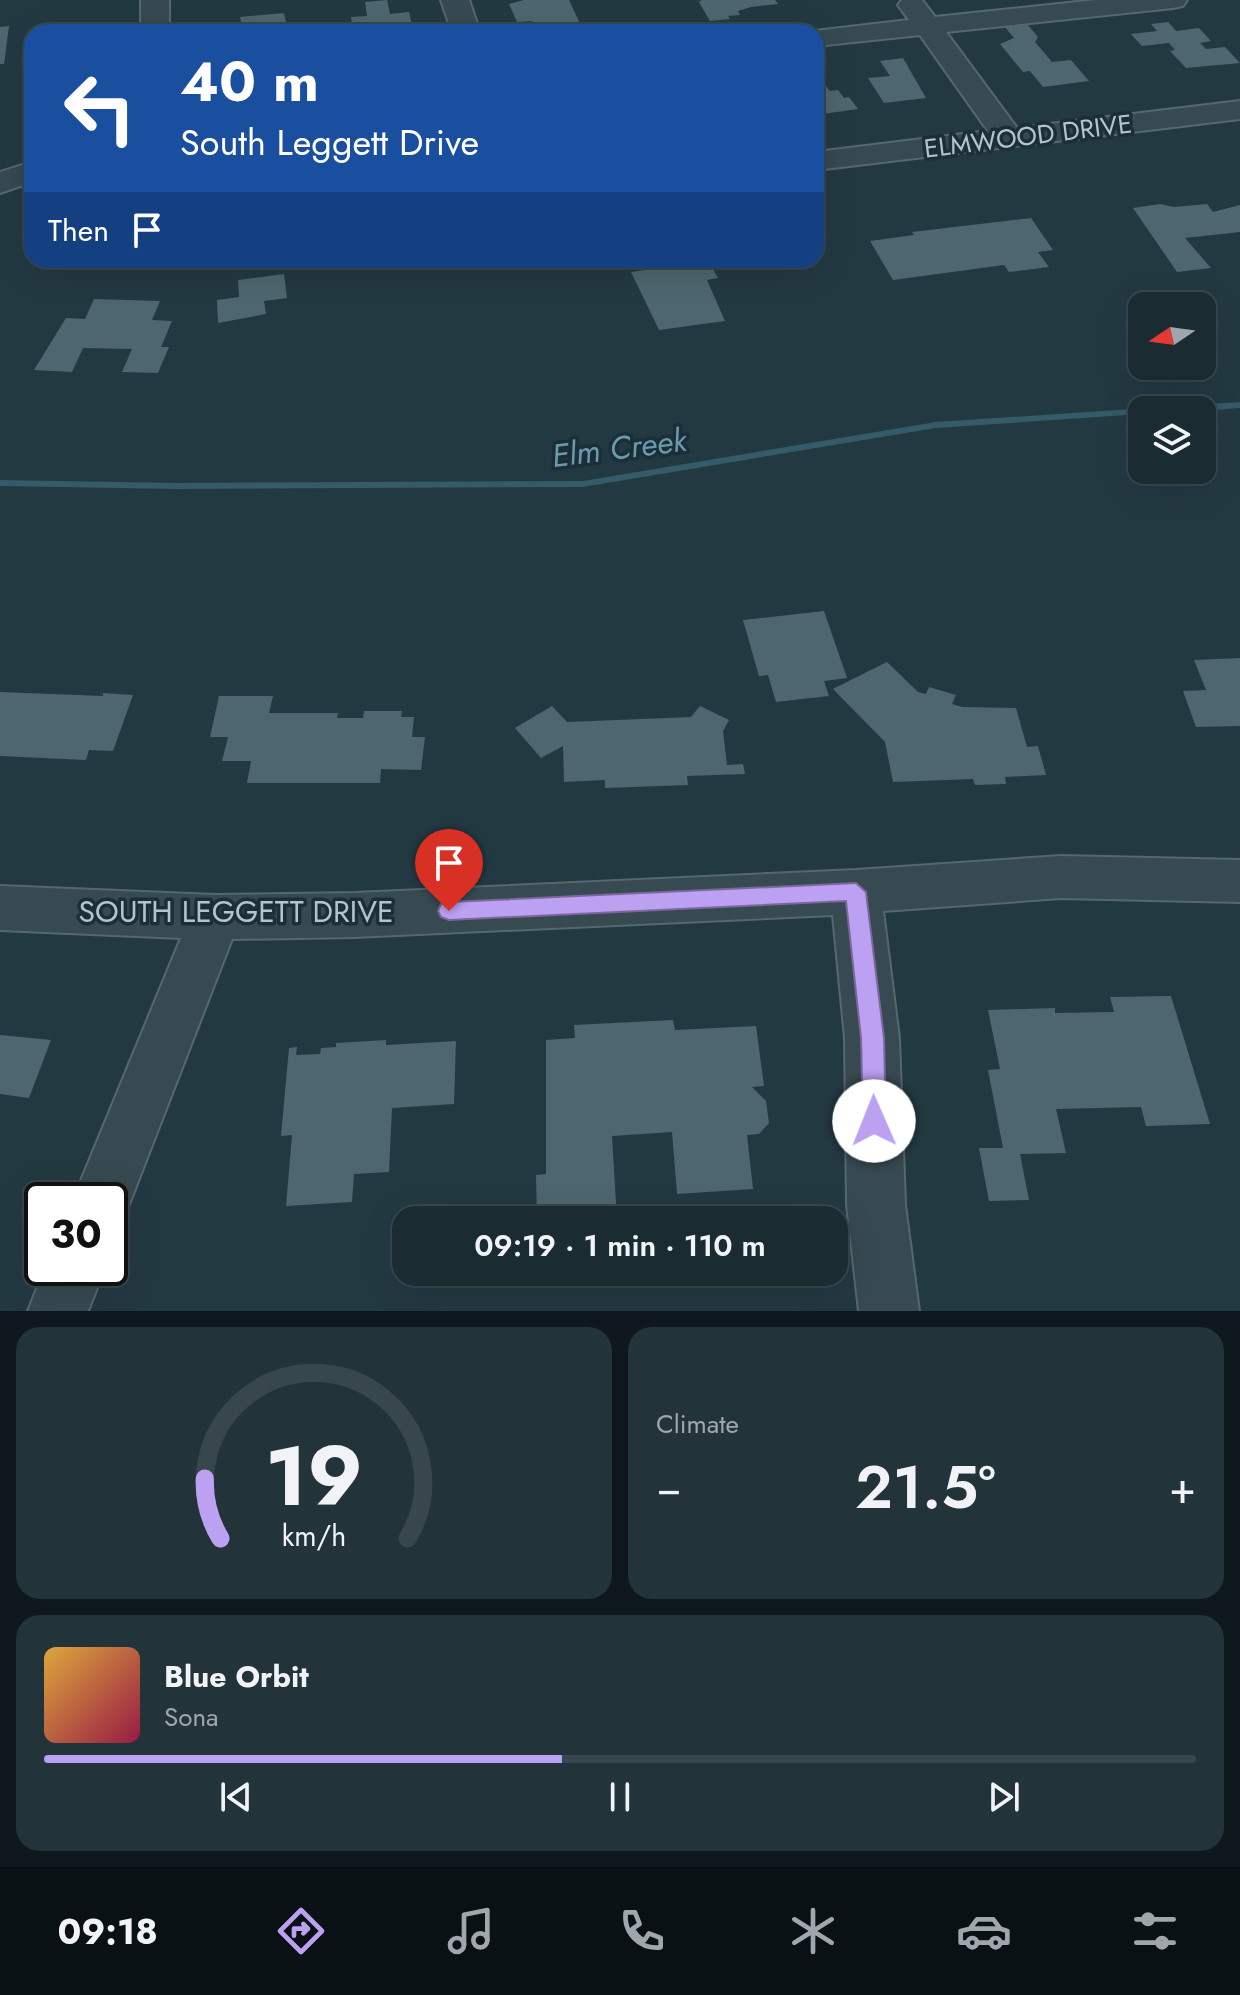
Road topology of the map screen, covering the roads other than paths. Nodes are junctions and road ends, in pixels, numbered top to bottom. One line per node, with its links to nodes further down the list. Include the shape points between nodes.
1 (155, 0): 5 (street)
2 (455, 0): 6 (street)
3 (909, 0): 7 (street)
4 (1173, 0): 7 (street)
5 (155, 24)
6 (463, 24)
7 (928, 26): 8 (street); 10 (street)
8 (824, 37)
9 (1240, 110): 10 (street, ELMWOOD DRIVE)
10 (1009, 138): 11 (street, ELMWOOD DRIVE)
11 (824, 160)
12 (24, 174): 13 (street)
13 (0, 183)
14 (1240, 881): 15 (street, SOUTH LEGGETT DRIVE, via 1061,877)
15 (856, 892): 17 (street, SOUTH LEGGETT DRIVE, via 370,915); 21 (street, via 872,1038 876,1205)
16 (0, 908): 17 (street, SOUTH LEGGETT DRIVE)
17 (215, 917): 18 (street)
18 (109, 1182)
19 (68, 1286): 20 (street)
20 (58, 1311)
21 (889, 1311)

